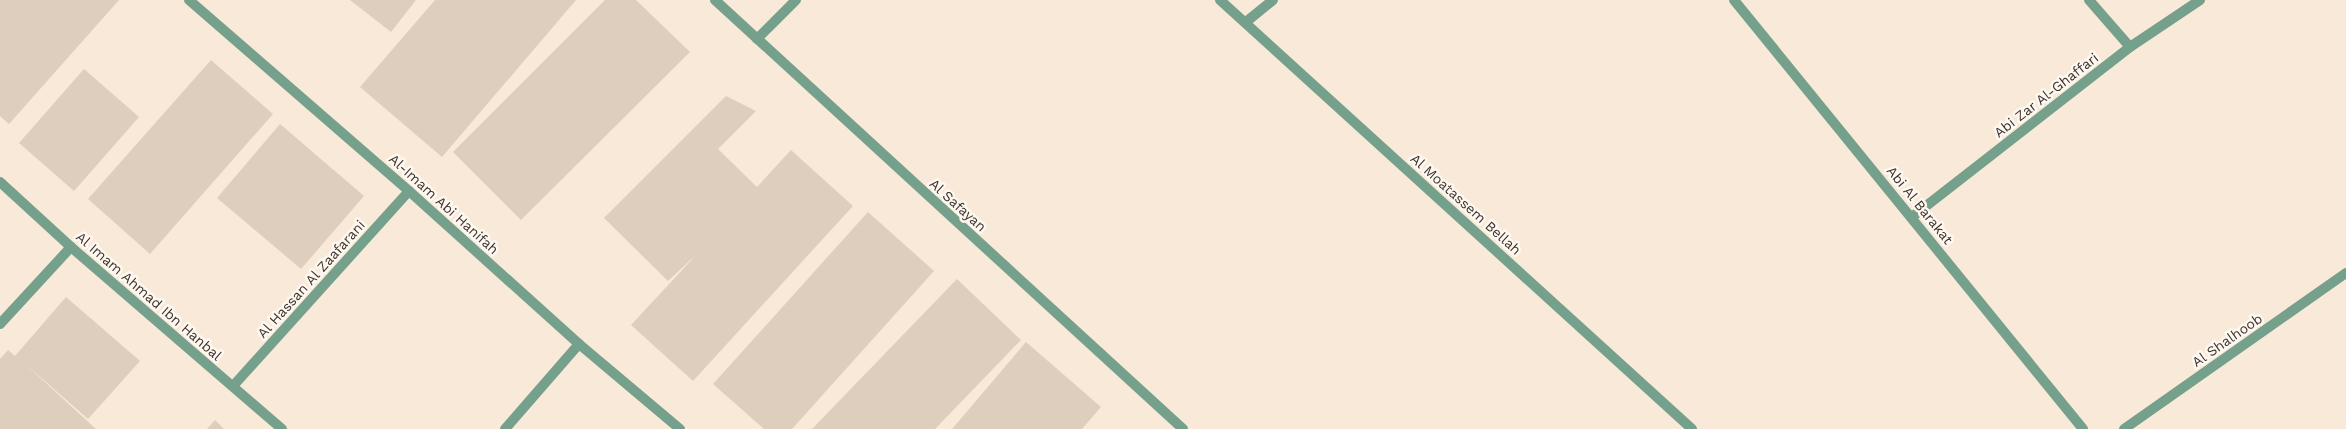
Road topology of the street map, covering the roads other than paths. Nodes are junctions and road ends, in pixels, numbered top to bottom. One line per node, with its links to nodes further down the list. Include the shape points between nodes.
1 (189, 0): 13 (street, Al-Imam Abi Hanifah)
2 (715, 0): 10 (street, Al Safayan)
3 (796, 0): 10 (street)
4 (1220, 0): 9 (street, Al Moatassem Bellah)
5 (1273, 0): 9 (street)
6 (1734, 0): 14 (street, Abi Al Barakat)
7 (2089, 0): 11 (street)
8 (2200, 0): 11 (street, Abi Zar Al-Ghaffari)
9 (1246, 22): 24 (street, Al Moatassem Bellah)
10 (756, 39): 23 (street, Al Safayan)
11 (2130, 47): 14 (street, Abi Zar Al-Ghaffari)
12 (0, 182): 15 (street, Al Imam Ahmad Ibn Hanbal)
13 (409, 191): 18 (street, Al-Imam Abi Hanifah); 19 (street, Al Hassan Al Zaafarani)
14 (1912, 217): 25 (street, Abi Al Barakat)
15 (71, 247): 17 (street); 19 (street, Al Imam Ahmad Ibn Hanbal)
16 (2346, 273): 26 (street, Al Shalhoob)
17 (0, 324)
18 (579, 344): 21 (street); 22 (street, Al-Imam Abi Hanifah)
19 (233, 386): 20 (street, Al Imam Ahmad Ibn Hanbal)
20 (282, 429)
21 (505, 429)
22 (680, 429)
23 (1183, 429)
24 (1692, 429)
25 (2083, 429)
26 (2124, 429)

